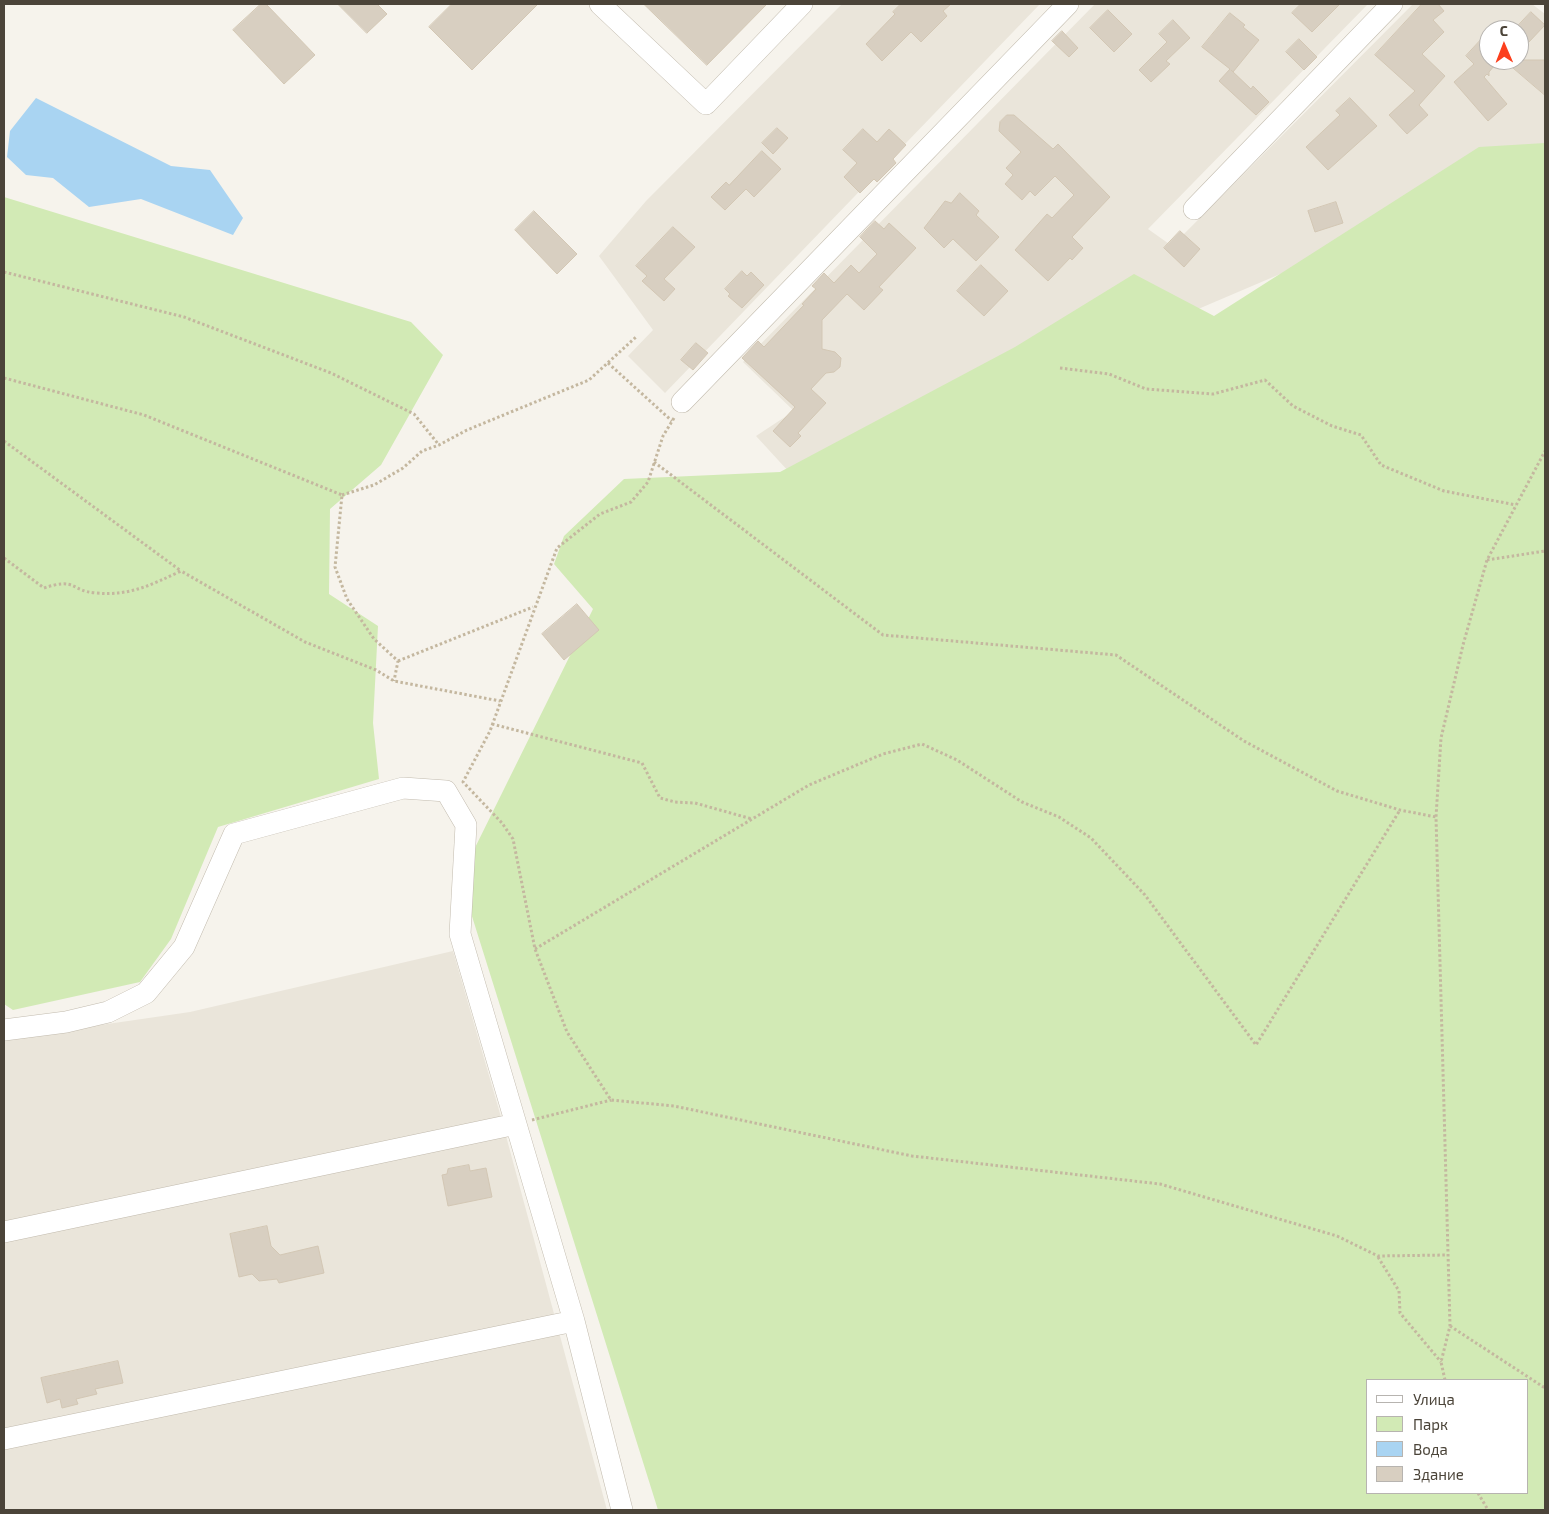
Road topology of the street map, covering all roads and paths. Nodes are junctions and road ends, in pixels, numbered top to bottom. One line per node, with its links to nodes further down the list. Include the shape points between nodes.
1 (600, 4): 2 (street, via 706,104)
2 (802, 4)
3 (1068, 4): 11 (street)
4 (1392, 4): 5 (street)
5 (1194, 209)
6 (4, 272): 14 (path, via 184,317 331,373 414,414)
7 (636, 337): 8 (path)
8 (608, 363): 12 (path); 14 (path, via 589,380)
9 (1060, 368): 18 (path, via 1109,374 1146,389 1213,394 1265,380 1293,406 1332,426 1360,435 1381,465 1444,491)
10 (4, 378): 17 (path, via 144,415)
11 (682, 402): 12 (path)
12 (672, 421): 16 (path)
13 (4, 441): 22 (path)
14 (439, 445): 17 (path, via 422,451 403,468 374,485)
15 (1545, 452): 18 (path)
16 (654, 462): 23 (path, via 648,482 631,502 600,514 557,548); 28 (path, via 883,635 1116,655 1244,741 1337,791)
17 (342, 495): 24 (path, via 335,567 347,599 374,639)
18 (1516, 505): 21 (path)
19 (1545, 551): 21 (path)
20 (4, 558): 22 (path, via 44,588 61,582 94,593 129,593)
21 (1487, 560): 29 (path, via 1442,738)
22 (181, 571): 25 (path, via 305,642 376,670)
23 (534, 607): 24 (path); 26 (path)
24 (398, 660): 25 (path)
25 (394, 681): 26 (path)
26 (500, 701): 27 (path)
27 (492, 724): 30 (path, via 642,763 660,798 696,803); 31 (path, via 463,782 513,839)
28 (1400, 810): 29 (path); 30 (path, via 1256,1045 1145,895 1091,838 1059,817 1022,802 957,760 922,744 883,754 809,785)
29 (1436, 818): 36 (path)
30 (752, 819): 31 (path)
31 (535, 949): 33 (path, via 567,1032)
32 (4, 1030): 34 (street, via 66,1022 108,1012 146,993 184,947 234,834 403,788 446,791 466,825 460,934)
33 (611, 1100): 34 (path); 37 (path, via 674,1106 912,1156 1160,1184 1337,1236)
34 (516, 1124): 35 (street); 38 (street)
35 (4, 1232)
36 (1446, 1255): 37 (path); 39 (path)
37 (1378, 1256): 40 (path, via 1399,1290 1400,1313)
38 (574, 1321): 43 (street); 45 (street)
39 (1450, 1326): 40 (path); 42 (path)
40 (1441, 1362): 41 (path)
41 (1445, 1379)
42 (1545, 1388)
43 (4, 1439)
44 (1479, 1494): 46 (path)
45 (622, 1510)
46 (1488, 1510)

